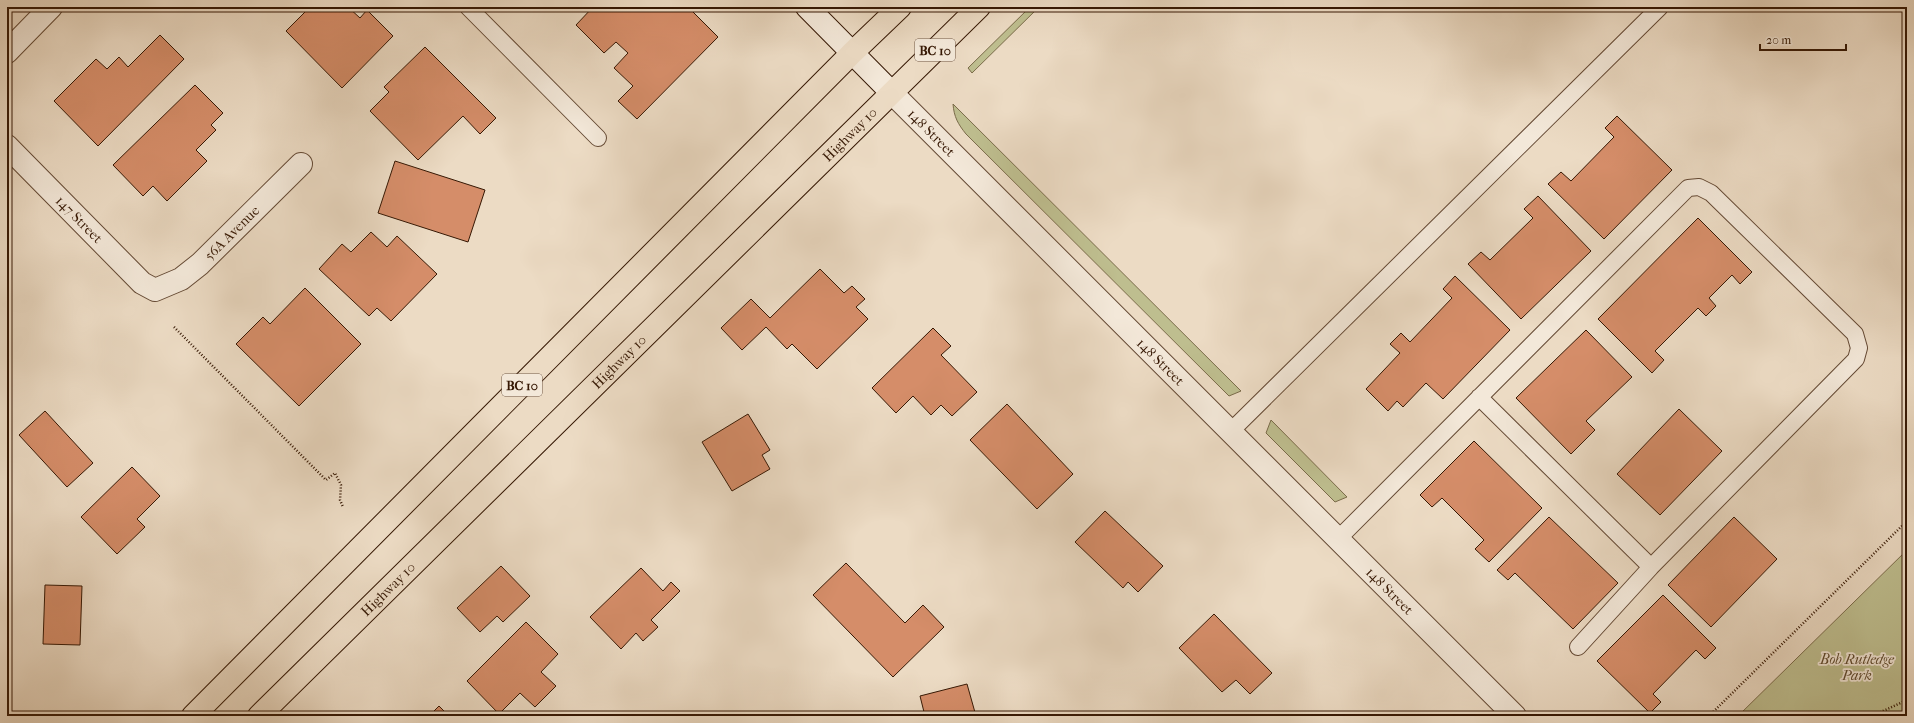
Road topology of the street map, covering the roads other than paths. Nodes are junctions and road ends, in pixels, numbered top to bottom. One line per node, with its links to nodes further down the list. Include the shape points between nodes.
1 (50, 7): 7 (street)
2 (468, 7): 10 (lane)
3 (807, 7): 8 (street, 148 Street)
4 (900, 7): 8 (highway, BC 10)
5 (979, 7): 9 (highway, Highway 10 / BC 10)
6 (1660, 7): 15 (lane)
7 (7, 52)
8 (852, 53): 9 (street, 148 Street); 19 (highway, BC 10)
9 (892, 93): 15 (street, 148 Street); 20 (highway, Highway 10 / BC 10)
10 (598, 138)
11 (7, 146): 13 (street, 147 Street, via 142,283)
12 (301, 164): 13 (street, 56A Avenue, via 200,264 181,279)
13 (155, 290)
14 (1479, 397): 16 (lane); 17 (lane); 17 (lane, via 1688,188 1699,187 1711,193 1850,328 1855,334 1859,348 1856,359)
15 (1231, 431): 16 (street, 148 Street)
16 (1338, 539): 21 (street, 148 Street)
17 (1651, 567): 18 (lane)
18 (1578, 647)
19 (192, 716)
20 (259, 716)
21 (1515, 716)

